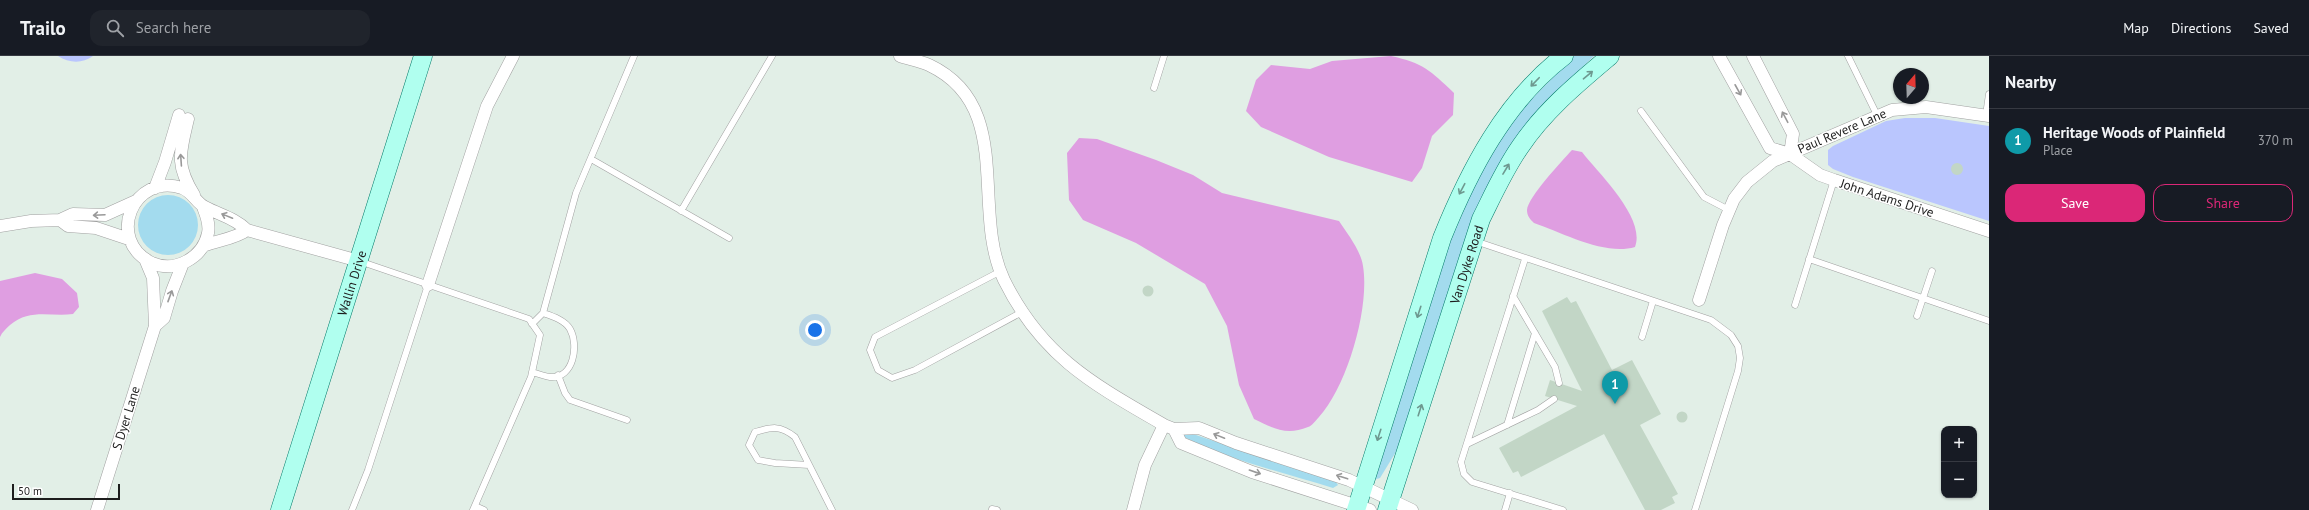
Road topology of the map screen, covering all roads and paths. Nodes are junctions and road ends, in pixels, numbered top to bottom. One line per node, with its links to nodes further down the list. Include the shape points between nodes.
1 (423, 56): 37 (street, Wallin Drive)
2 (513, 56): 41 (street, via 487,106)
3 (634, 56): 18 (lane)
4 (772, 56): 25 (lane)
5 (900, 56): 39 (street, via 928,65 948,76 976,110 983,130 989,221)
6 (1164, 56): 12 (lane)
7 (1564, 56): 64 (street, one-way to 64, via 1531,87 1510,112 1484,149 1459,196 1442,238)
8 (1610, 56): 32 (street, Van Dyke Road, one-way to 8, via 1497,186 1520,146 1549,111)
9 (1719, 56): 17 (street, John Adams Drive, one-way to 17, via 1770,148)
10 (1753, 56): 17 (street, one-way to 10, via 1793,134)
11 (1848, 56): 15 (lane)
12 (1154, 88)
13 (1989, 94): 16 (lane)
14 (1641, 111): 24 (lane, via 1704,196)
15 (1877, 115): 16 (street, Paul Revere Lane, via 1897,109 1919,107); 17 (street, Paul Revere Lane)
16 (1987, 116)
17 (1790, 154): 19 (street, John Adams Drive, via 1820,175); 24 (street, Paul Revere Lane, via 1773,161 1747,182)
18 (591, 159): 25 (lane); 48 (lane, via 576,193)
19 (1834, 180): 29 (street, John Adams Drive); 36 (lane)
20 (154, 188): 21 (street, via 170,186 183,189); 21 (street, one-way to 20, via 184,177 180,163 183,117); 22 (street, via 145,192)
21 (195, 196): 23 (street)
22 (136, 201): 26 (street, one-way to 26, via 105,214 73,214); 31 (street, via 129,213)
23 (203, 206): 28 (street, one-way to 23, via 238,221); 33 (street, via 208,219 208,233)
24 (1729, 210): 44 (street, Paul Revere Lane)
25 (681, 211): 30 (lane)
26 (60, 220): 27 (street); 31 (street, via 68,226 96,228)
27 (0, 226)
28 (247, 230): 33 (street, via 240,236 216,240); 37 (street)
29 (1989, 231)
30 (729, 238)
31 (129, 239): 34 (street, via 135,250)
32 (1473, 241): 35 (lane); 66 (street, Van Dyke Road, one-way to 32)
33 (203, 246): 38 (street, via 195,256)
34 (145, 259): 38 (street, via 157,265); 52 (street, via 153,278)
35 (1525, 259): 42 (lane); 45 (lane)
36 (1809, 259): 43 (lane); 46 (lane)
37 (359, 261): 41 (lane); 70 (street, Wallin Drive)
38 (184, 263): 52 (street, one-way to 38, via 164,318)
39 (1001, 271): 47 (street); 47 (lane, via 876,337 870,350 878,370 892,378 915,370)
40 (1932, 271): 43 (lane)
41 (428, 285): 51 (lane, via 520,316); 71 (lane, via 368,470)
42 (1513, 296): 53 (lane); 62 (lane)
43 (1923, 298): 49 (lane); 50 (lane)
44 (1699, 300)
45 (1653, 301): 54 (lane); 78 (lane, via 1711,320 1731,335 1738,346 1738,371)
46 (1795, 305)
47 (1022, 312): 61 (street, via 1038,335 1061,359 1102,389)
48 (543, 313): 51 (lane); 56 (lane, via 556,318 569,328 574,342 574,358 566,372)
49 (1917, 316)
50 (1989, 321)
51 (532, 324): 55 (lane, via 540,335)
52 (155, 326): 69 (street, S Dyer Lane)
53 (1535, 333): 57 (lane, via 1555,367); 60 (lane)
54 (1642, 337)
55 (532, 372): 56 (lane, via 551,377); 67 (lane)
56 (558, 375): 59 (lane, via 570,400)
57 (1559, 383)
58 (1554, 399): 60 (lane, via 1545,407)
59 (627, 420)
60 (1508, 425): 62 (lane)
61 (1169, 427): 64 (street, one-way to 61, via 1199,428); 68 (street, one-way to 68, via 1181,443 1252,472); 74 (street, via 1145,466)
62 (1467, 444): 65 (lane, via 1461,462 1464,474 1472,482)
63 (809, 465): 63 (lane, via 795,437 785,429 769,428 755,432 749,445 758,460); 73 (lane)
64 (1363, 486): 66 (street); 68 (street)
65 (1510, 493): 76 (lane); 77 (lane)
66 (1388, 505): 75 (street)
67 (474, 508): 72 (lane)
68 (1361, 508)
69 (97, 510)
70 (280, 510)
71 (352, 510)
72 (484, 510)
73 (832, 510)
74 (1133, 510)
75 (1412, 510)
76 (1505, 510)
77 (1563, 510)
78 (1695, 510)

